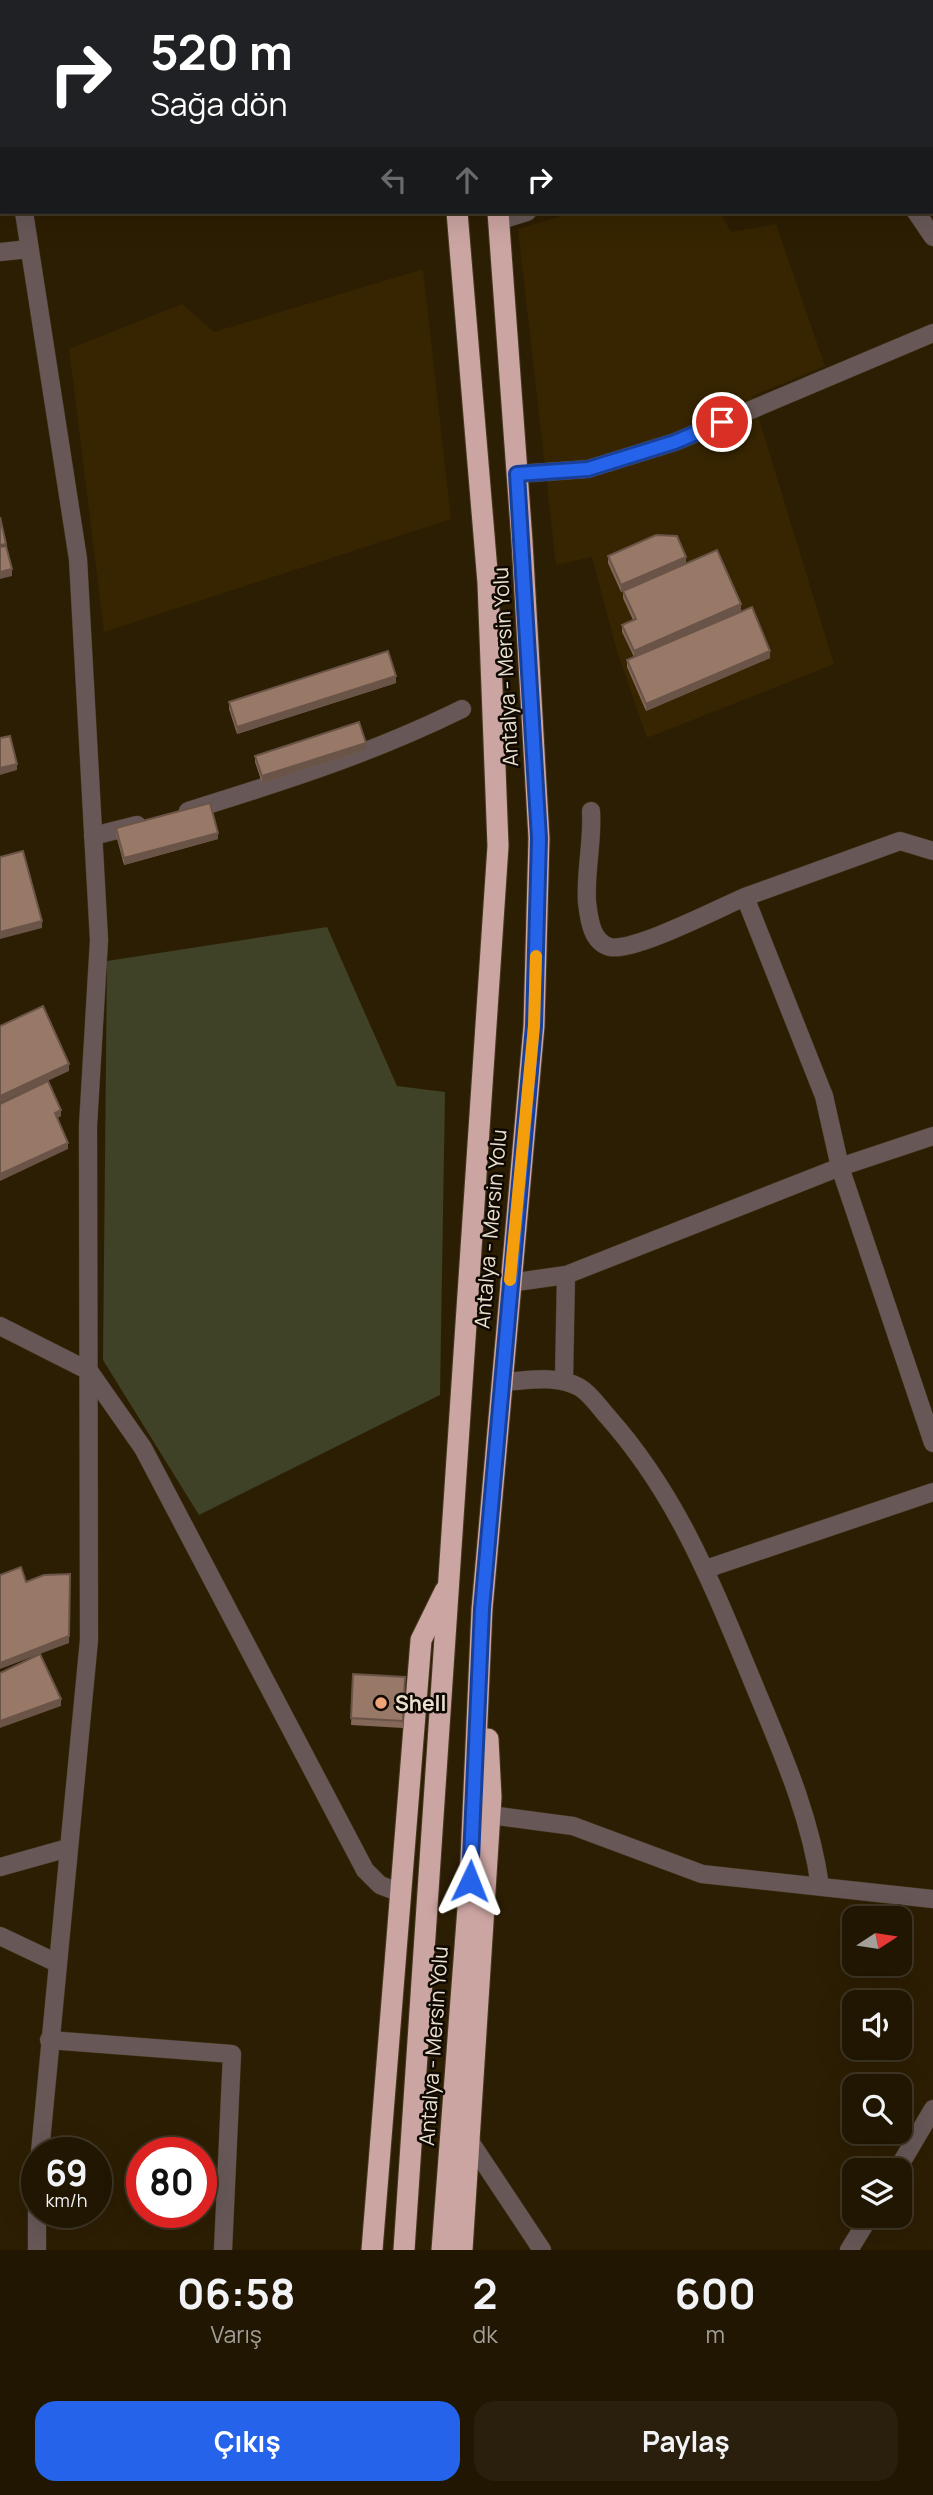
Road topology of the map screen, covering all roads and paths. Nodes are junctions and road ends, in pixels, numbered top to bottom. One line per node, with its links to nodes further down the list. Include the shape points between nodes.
1 (24, 214): 6 (street)
2 (457, 214): 26 (highway, Antalya - Mersin Yolu, via 488,583 498,846)
3 (917, 214): 5 (street)
4 (498, 216): 9 (highway, Antalya - Mersin Yolu)
5 (933, 237)
6 (29, 249): 7 (street); 12 (street, via 78,559)
7 (0, 252)
8 (933, 333): 9 (street, via 675,442 588,469)
9 (517, 474): 18 (highway, Antalya - Mersin Yolu, via 539,838 534,1026)
10 (462, 709): 12 (street, via 330,767)
11 (591, 811): 14 (street, via 587,899 593,934 603,943 611,947 643,941)
12 (93, 836): 20 (street, via 99,940 88,1126)
13 (933, 851): 14 (street, via 900,841)
14 (746, 897): 16 (street, via 824,1096)
15 (933, 1136): 16 (street)
16 (840, 1167): 17 (street); 23 (street)
17 (566, 1275): 18 (street); 21 (street)
18 (509, 1283): 22 (highway, Antalya - Mersin Yolu)
19 (0, 1326): 20 (street)
20 (89, 1371): 29 (street, via 89,1640); 32 (street, via 143,1448 365,1870 380,1885)
21 (564, 1379): 22 (street); 25 (street, via 582,1389 635,1449 663,1487)
22 (501, 1382): 27 (highway, Antalya - Mersin Yolu)
23 (933, 1443)
24 (933, 1492): 25 (street)
25 (706, 1569): 31 (street, via 792,1776)
26 (450, 1580): 32 (highway, via 421,1640); 46 (highway, Antalya - Mersin Yolu)
27 (482, 1609): 28 (highway); 47 (highway, Antalya - Mersin Yolu, via 470,1881)
28 (490, 1815): 31 (street, via 573,1826 702,1874); 39 (highway)
29 (68, 1848): 30 (street); 35 (street)
30 (0, 1867)
31 (820, 1886): 33 (street)
32 (401, 1893): 45 (highway)
33 (933, 1899)
34 (0, 1936): 35 (street)
35 (57, 1963): 36 (street)
36 (49, 2040): 38 (street); 44 (street, via 232,2054)
37 (933, 2109): 40 (street)
38 (41, 2137)
39 (469, 2140): 48 (highway); 49 (street)
40 (904, 2158)
41 (37, 2228): 43 (street)
42 (863, 2228): 50 (street)
43 (37, 2250)
44 (223, 2250)
45 (372, 2250)
46 (404, 2250)
47 (442, 2250)
48 (462, 2250)
49 (542, 2250)
50 (849, 2250)

